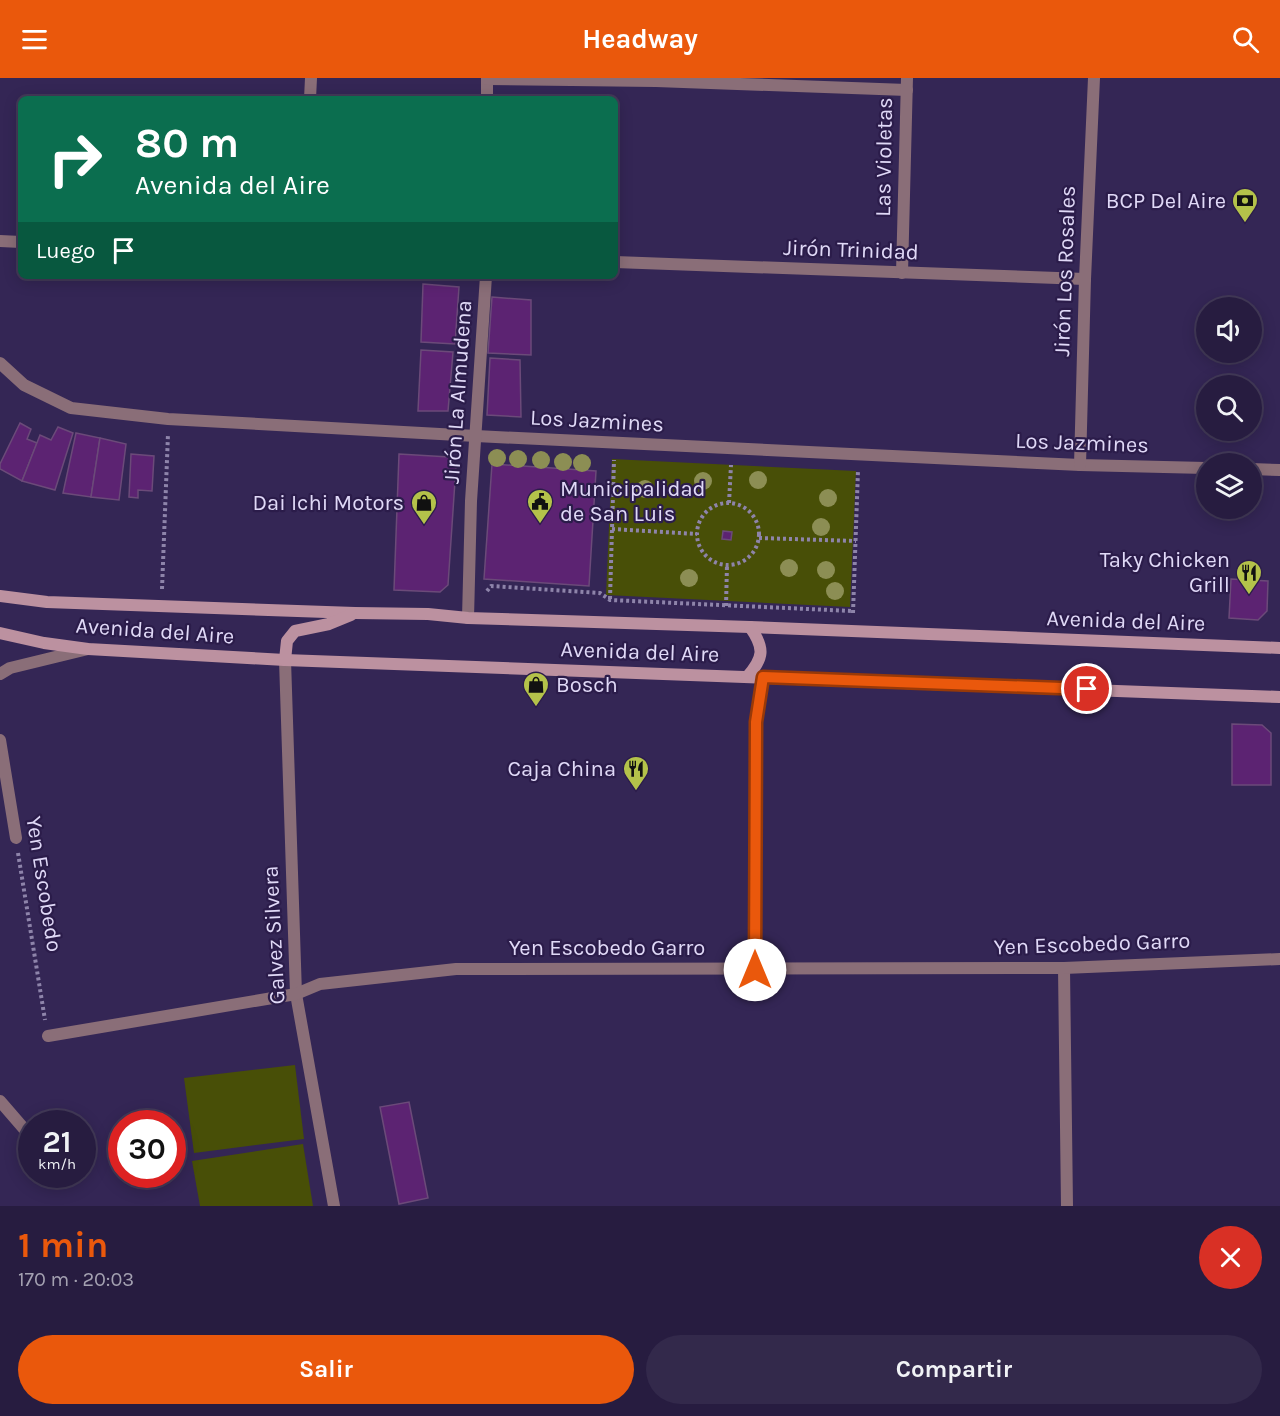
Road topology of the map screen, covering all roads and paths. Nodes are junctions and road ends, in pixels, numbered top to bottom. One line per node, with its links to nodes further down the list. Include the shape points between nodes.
1 (311, 78): 6 (street)
2 (487, 78): 4 (street); 7 (street)
3 (1094, 78): 13 (street, Jirón Los Rosales)
4 (656, 79): 5 (street)
5 (907, 84): 11 (street, Las Violetas)
6 (310, 96)
7 (487, 96)
8 (0, 242): 9 (street)
9 (18, 242)
10 (618, 262): 11 (street, Jirón Trinidad)
11 (902, 273): 13 (street, Jirón Trinidad)
12 (486, 279): 16 (street, Jirón La Almudena)
13 (1085, 279): 20 (street, Jirón Los Rosales)
14 (0, 363): 15 (street, Los Jazmines, via 24,385 71,408)
15 (168, 419): 16 (street, Los Jazmines); 34 (path)
16 (476, 436): 17 (street, Los Jazmines); 30 (street, Jirón La Almudena)
17 (858, 454): 20 (street, Los Jazmines); 28 (path)
18 (615, 457): 25 (path)
19 (731, 463): 24 (path)
20 (1080, 465): 21 (street, Los Jazmines)
21 (1196, 468)
22 (1262, 470): 23 (street)
23 (1280, 471)
24 (729, 503): 26 (path, via 705,513); 27 (path, via 751,513 759,528)
25 (612, 529): 26 (path); 32 (path)
26 (698, 534): 29 (path, via 699,545 710,559)
27 (759, 538): 28 (path); 29 (path, via 745,560)
28 (856, 541): 35 (path)
29 (728, 564): 33 (path)
30 (469, 592): 32 (path, via 484,594 491,586 600,593); 37 (street, Jirón La Almudena)
31 (0, 596): 34 (main road, Avenida del Aire)
32 (610, 600): 33 (path)
33 (726, 606): 35 (path)
34 (162, 607): 36 (main road, Avenida del Aire)
35 (853, 611): 39 (path)
36 (355, 613): 37 (main road, Avenida del Aire); 43 (main road, via 329,624 295,631 287,641)
37 (468, 618): 38 (main road, Avenida del Aire)
38 (750, 627): 39 (main road, Avenida del Aire); 45 (main road, via 761,651 759,662)
39 (852, 632): 41 (main road, Avenida del Aire)
40 (0, 633): 42 (main road, Avenida del Aire)
41 (1280, 648)
42 (88, 649): 43 (main road, Avenida del Aire); 44 (street, via 10,668)
43 (285, 660): 45 (main road, Avenida del Aire); 53 (street, Galvez Silvera)
44 (0, 674)
45 (747, 677): 46 (main road, Avenida del Aire)
46 (763, 677): 47 (main road, Avenida del Aire); 52 (street, via 756,722)
47 (1280, 697)
48 (0, 740): 49 (street, Yen Escobedo)
49 (15, 838): 54 (path, Yen Escobedo)
50 (1280, 959): 51 (street, Yen Escobedo Garro)
51 (1064, 968): 52 (street, Yen Escobedo Garro); 58 (street)
52 (755, 970): 53 (street, Yen Escobedo Garro, via 456,969 320,984)
53 (296, 994): 54 (street, Yen Escobedo Garro); 57 (street, Galvez Silvera)
54 (48, 1036)
55 (0, 1101): 56 (street)
56 (18, 1122)
57 (334, 1206)
58 (1067, 1206)

